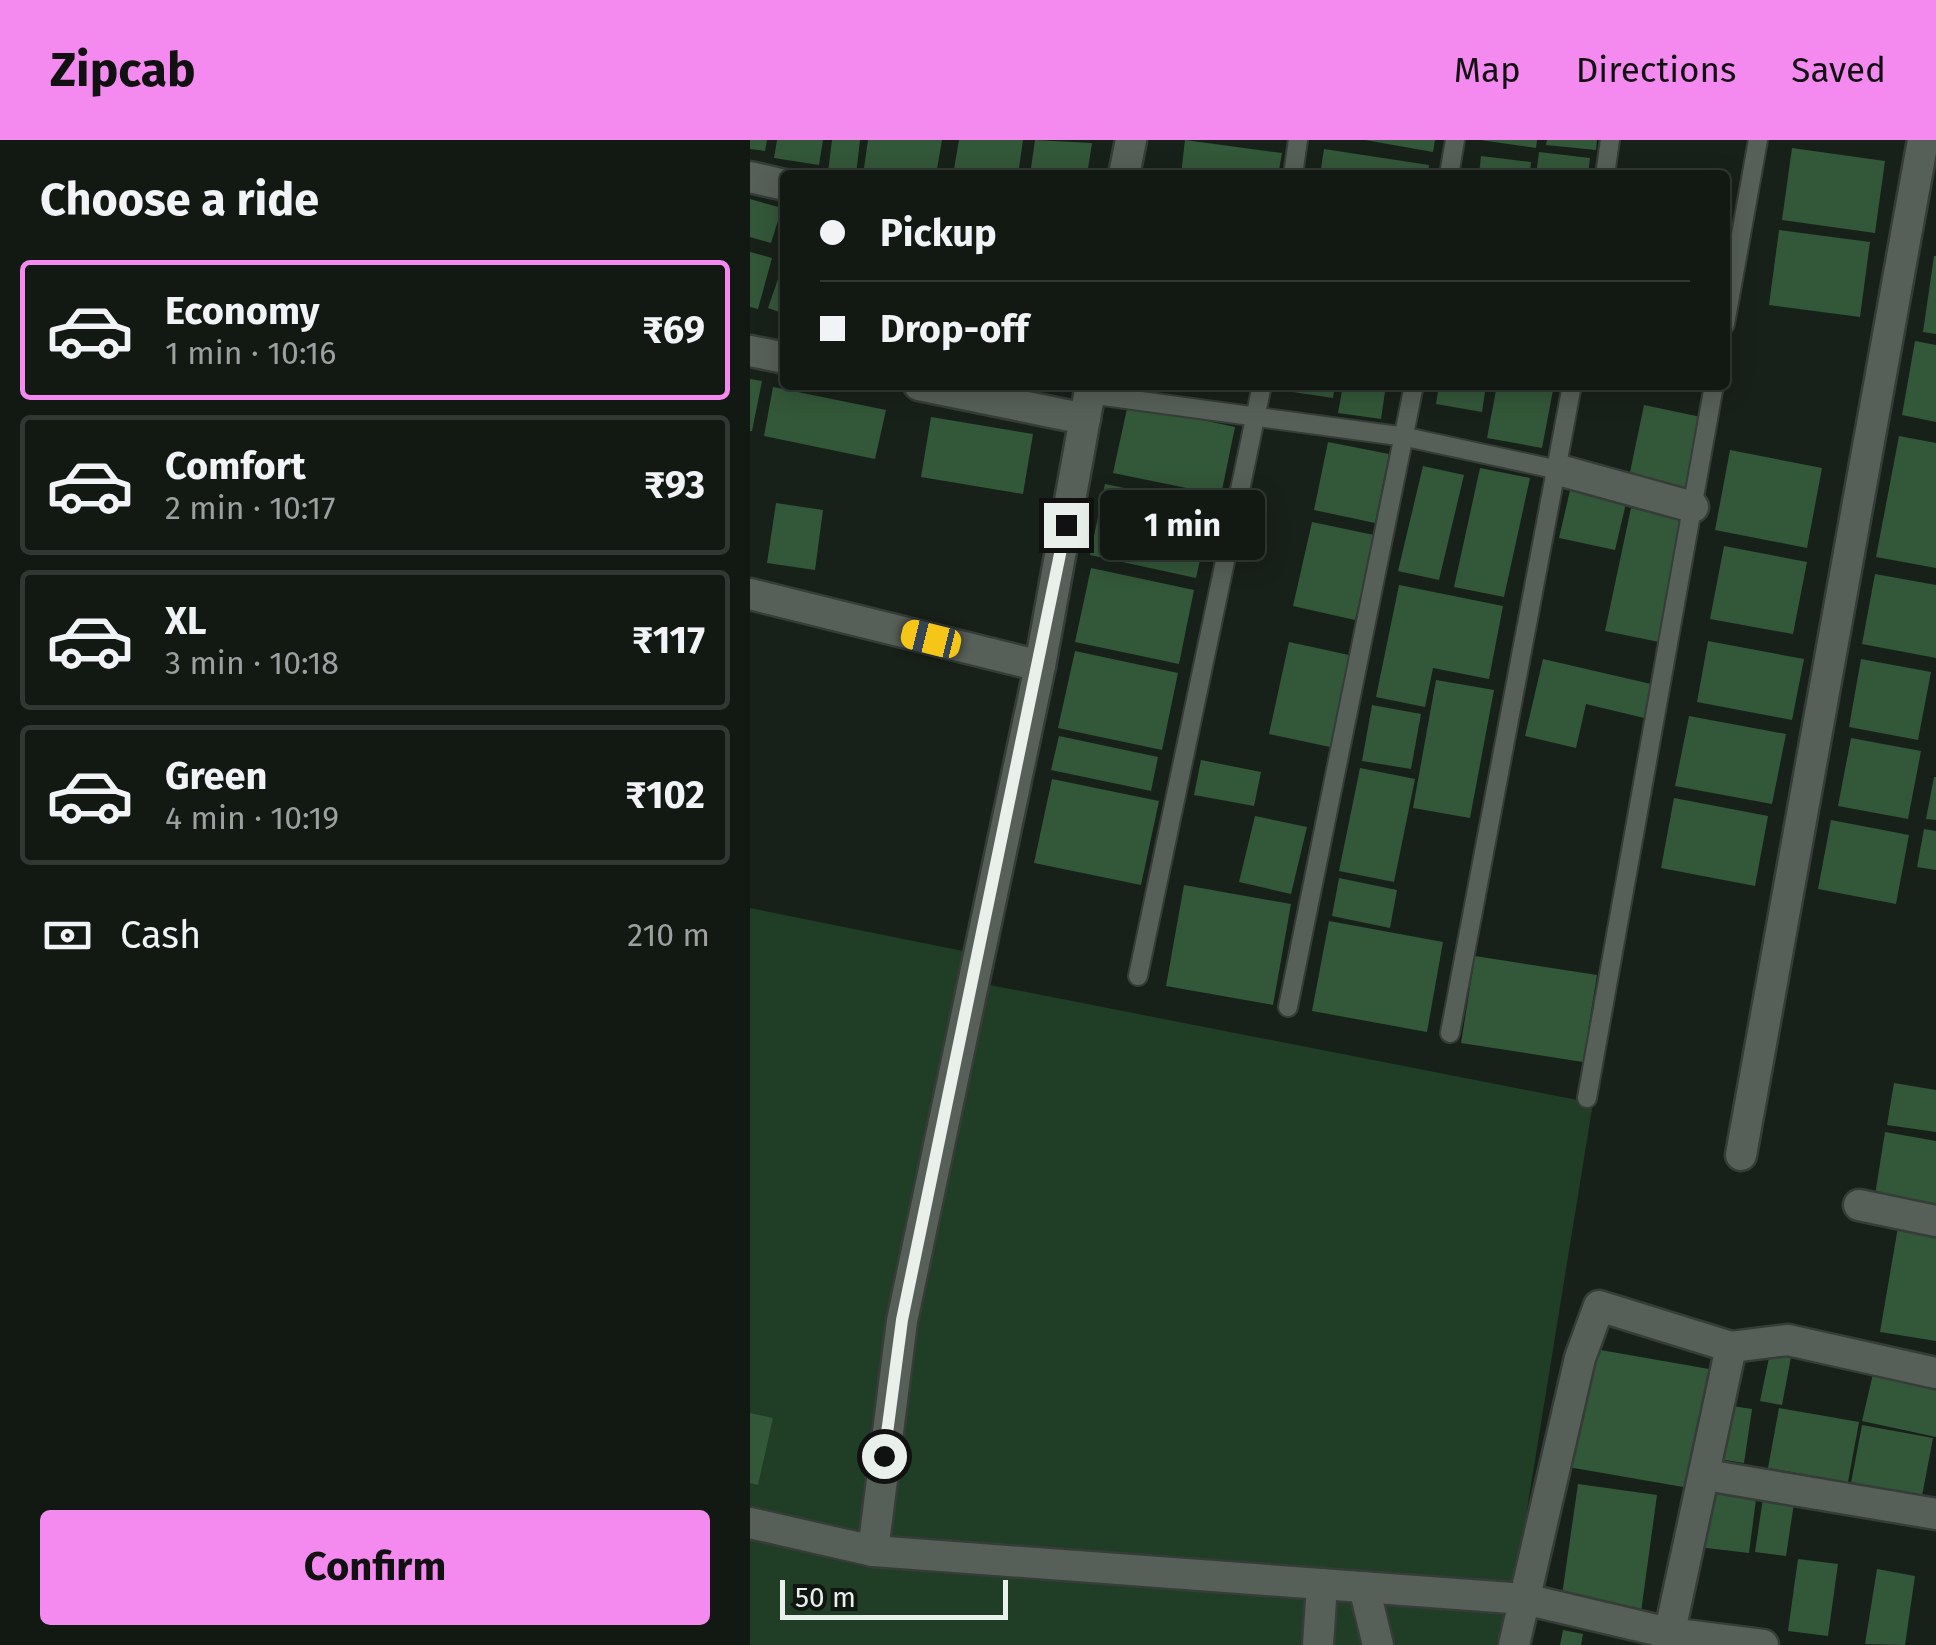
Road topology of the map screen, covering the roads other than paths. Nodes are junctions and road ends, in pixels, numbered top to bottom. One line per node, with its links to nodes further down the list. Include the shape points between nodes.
1 (1131, 140): 7 (street)
2 (1298, 140): 8 (lane)
3 (1455, 140): 9 (lane)
4 (1610, 140): 10 (lane)
5 (1758, 140): 13 (lane)
6 (1923, 140): 32 (street)
7 (1125, 170)
8 (1294, 170)
9 (1450, 170)
10 (1606, 170)
11 (750, 176): 12 (street)
12 (780, 184)
13 (1730, 296)
14 (750, 351): 15 (street)
15 (780, 357)
16 (979, 390): 21 (street)
17 (1261, 390): 22 (lane)
18 (1413, 390): 23 (lane)
19 (1571, 390): 24 (lane)
20 (1713, 390): 25 (lane)
21 (1088, 399): 22 (lane); 27 (street)
22 (1257, 418): 23 (lane); 28 (lane)
23 (1406, 437): 24 (lane); 29 (lane)
24 (1559, 470): 25 (street); 30 (lane)
25 (1692, 508): 31 (lane)
26 (750, 594): 27 (street)
27 (1040, 666): 40 (street, via 902,1320)
28 (1138, 976)
29 (1288, 1008)
30 (1450, 1033)
31 (1587, 1098)
32 (1741, 1155)
33 (1858, 1205): 34 (street)
34 (1936, 1220)
35 (1731, 1347): 36 (street, via 1788,1340); 37 (street); 43 (street, via 1599,1306 1580,1358)
36 (1936, 1373)
37 (1706, 1474): 38 (street); 44 (street)
38 (1936, 1514)
39 (750, 1523): 40 (street)
40 (873, 1551): 41 (street)
41 (1322, 1584): 42 (street); 45 (street)
42 (1364, 1587): 43 (street); 46 (street)
43 (1525, 1599): 44 (street); 47 (street)
44 (1668, 1639): 48 (street)
45 (1318, 1645)
46 (1378, 1645)
47 (1514, 1645)
48 (1764, 1645)

